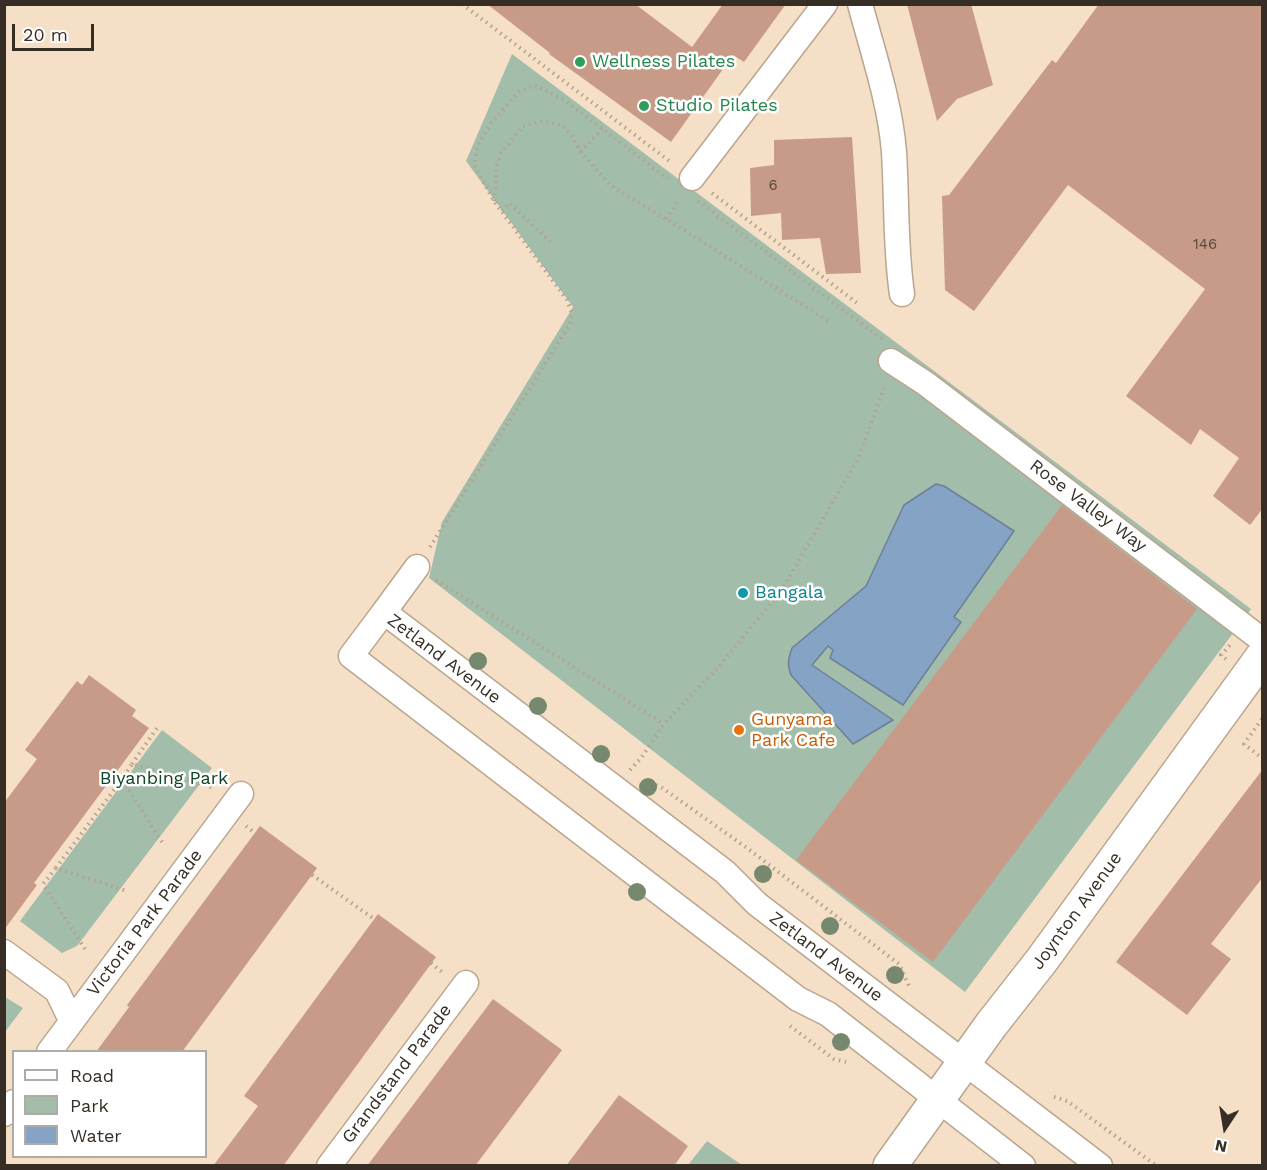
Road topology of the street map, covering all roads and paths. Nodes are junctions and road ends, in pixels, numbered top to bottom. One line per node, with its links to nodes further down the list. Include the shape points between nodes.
1 (462, 4): 6 (path)
2 (825, 4): 6 (street)
3 (860, 4): 11 (street, via 894,151)
4 (603, 128): 5 (path); 6 (path); 7 (path, via 566,101 535,85 519,92 491,123 478,145 474,165)
5 (581, 152): 7 (path, via 562,125 543,121 523,126 501,153); 9 (path, via 610,185)
6 (687, 188): 9 (path); 12 (path); 14 (path, via 879,336 889,347)
7 (494, 201): 8 (path)
8 (502, 211): 10 (path, via 509,204); 15 (path, via 567,300 572,312 570,324)
9 (666, 219): 13 (path)
10 (553, 244)
11 (902, 294)
12 (856, 303)
13 (828, 321)
14 (891, 361): 17 (street, Rose Valley Way); 20 (path, via 858,459 782,591 722,664)
15 (417, 567): 16 (street); 20 (path)
16 (384, 612): 26 (street, Zetland Avenue); 39 (street, Zetland Avenue, via 351,656 798,999 828,1014)
17 (1263, 640)
18 (1263, 657): 38 (street, Joynton Avenue)
19 (1263, 719): 22 (path, via 1244,744)
20 (664, 724): 26 (path)
21 (157, 728): 23 (path)
22 (1263, 758)
23 (132, 764): 24 (path); 25 (path)
24 (122, 779): 28 (path); 29 (path)
25 (210, 786)
26 (615, 789): 38 (street, Zetland Avenue, via 725,872 757,904)
27 (241, 795): 36 (street, Victoria Park Parade)
28 (162, 842)
29 (56, 868): 31 (path); 33 (path, via 43,884)
30 (312, 875): 32 (path)
31 (127, 891)
32 (374, 919)
33 (84, 949)
34 (4, 952): 36 (street, via 57,991)
35 (466, 983): 40 (street, Grandstand Parade)
36 (71, 1020): 37 (street, Victoria Park Parade)
37 (50, 1050)
38 (965, 1063): 39 (street, Joynton Avenue); 43 (street, Zetland Avenue)
39 (938, 1100): 41 (street, Joynton Avenue); 42 (street, Zetland Avenue)
40 (329, 1166)
41 (890, 1166)
42 (1023, 1166)
43 (1100, 1166)

